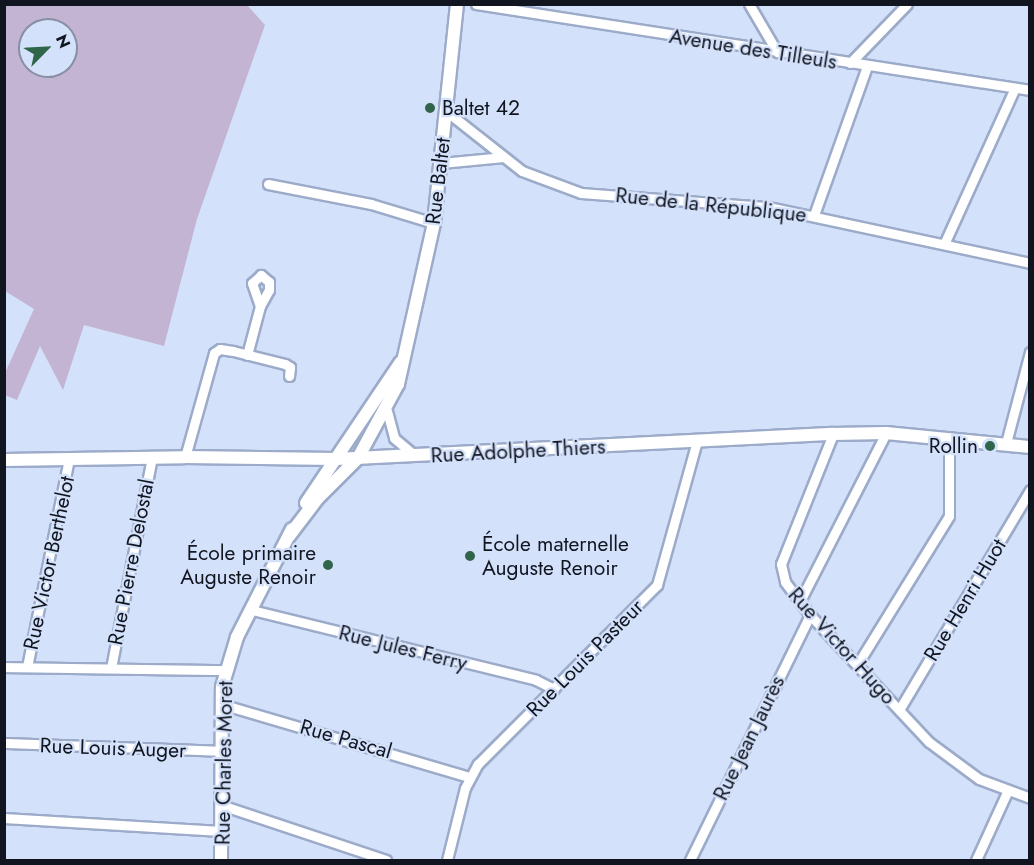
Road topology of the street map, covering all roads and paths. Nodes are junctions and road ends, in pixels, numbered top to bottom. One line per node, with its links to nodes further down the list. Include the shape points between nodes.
1 (457, 4): 10 (street, Rue Baltet)
2 (477, 4): 5 (street, Avenue des Tilleuls)
3 (749, 4): 5 (street)
4 (907, 4): 6 (street)
5 (777, 52): 6 (street, Avenue des Tilleuls)
6 (850, 63): 7 (street, Avenue des Tilleuls)
7 (867, 66): 8 (street, Avenue des Tilleuls); 14 (street)
8 (1015, 88): 9 (street, Avenue des Tilleuls); 16 (street)
9 (1029, 90)
10 (446, 111): 11 (street, Rue de la République); 12 (street, Rue Baltet)
11 (504, 157): 12 (street); 14 (street, Rue de la République, via 522,171 581,193 769,207)
12 (441, 163): 15 (street, Rue Baltet)
13 (268, 184): 15 (street, via 371,204)
14 (814, 215): 16 (street, Rue de la République)
15 (434, 223): 20 (street, Rue Baltet)
16 (945, 242): 17 (street, Rue de la République)
17 (1029, 262)
18 (260, 306): 21 (street)
19 (1029, 352): 28 (street)
20 (405, 354): 23 (street, Rue Baltet); 35 (street, Rue Baltet)
21 (247, 355): 22 (street, via 285,364 290,367); 32 (street, via 220,349 214,353)
22 (289, 376)
23 (387, 411): 30 (street, via 394,438); 33 (street, Rue Baltet)
24 (886, 433): 25 (street, Rue Adolphe Thiers); 26 (street, Rue Adolphe Thiers); 39 (street)
25 (833, 434): 27 (street, Rue Adolphe Thiers); 39 (street, Rue Victor Hugo, via 781,564 785,582)
26 (949, 438): 28 (street, Rue Adolphe Thiers); 42 (street, via 949,516)
27 (697, 441): 30 (street, Rue Adolphe Thiers); 47 (street, Rue Louis Pasteur, via 657,585)
28 (1006, 443): 29 (street, Rue Adolphe Thiers)
29 (1029, 447)
30 (416, 456): 33 (street, Rue Adolphe Thiers)
31 (152, 457): 32 (street, Rue Adolphe Thiers); 34 (street, Rue Adolphe Thiers); 45 (street, Rue Pierre Delostal)
32 (185, 457): 35 (street, Rue Adolphe Thiers)
33 (358, 458): 35 (street, Rue Adolphe Thiers); 38 (street, Rue Charles Moret, via 318,498)
34 (69, 459): 36 (street, Rue Adolphe Thiers); 44 (street, Rue Victor Berthelot)
35 (336, 459): 38 (street, Rue Charles Moret)
36 (4, 460)
37 (1029, 490): 49 (street, Rue Henri Huot)
38 (289, 536): 40 (street, Rue Charles Moret)
39 (800, 602): 41 (street, Rue Victor Hugo)
40 (252, 610): 46 (street, Rue Charles Moret); 47 (street, Rue Jules Ferry, via 536,680)
41 (810, 615): 42 (street, Rue Victor Hugo); 61 (street, Rue Jean Jaurès)
42 (857, 665): 49 (street, Rue Victor Hugo)
43 (4, 667): 44 (street)
44 (27, 667): 45 (street)
45 (111, 668): 46 (street)
46 (226, 670): 48 (street, Rue Charles Moret)
47 (554, 689): 52 (street, Rue Louis Pasteur)
48 (221, 704): 51 (street, Rue Charles Moret); 52 (street, Rue Pascal)
49 (899, 710): 53 (street, Rue Victor Hugo, via 954,762 979,779)
50 (4, 743): 51 (street, Rue Louis Auger)
51 (220, 751): 55 (street, Rue Charles Moret)
52 (470, 777): 60 (street, Rue Louis Pasteur)
53 (1008, 790): 54 (street, Rue Victor Hugo); 62 (street)
54 (1029, 798)
55 (221, 805): 57 (street, Rue Charles Moret); 59 (street)
56 (4, 818): 57 (street)
57 (221, 831): 58 (street, Rue Charles Moret)
58 (221, 861)
59 (387, 861)
60 (447, 861)
61 (690, 861)
62 (976, 861)

